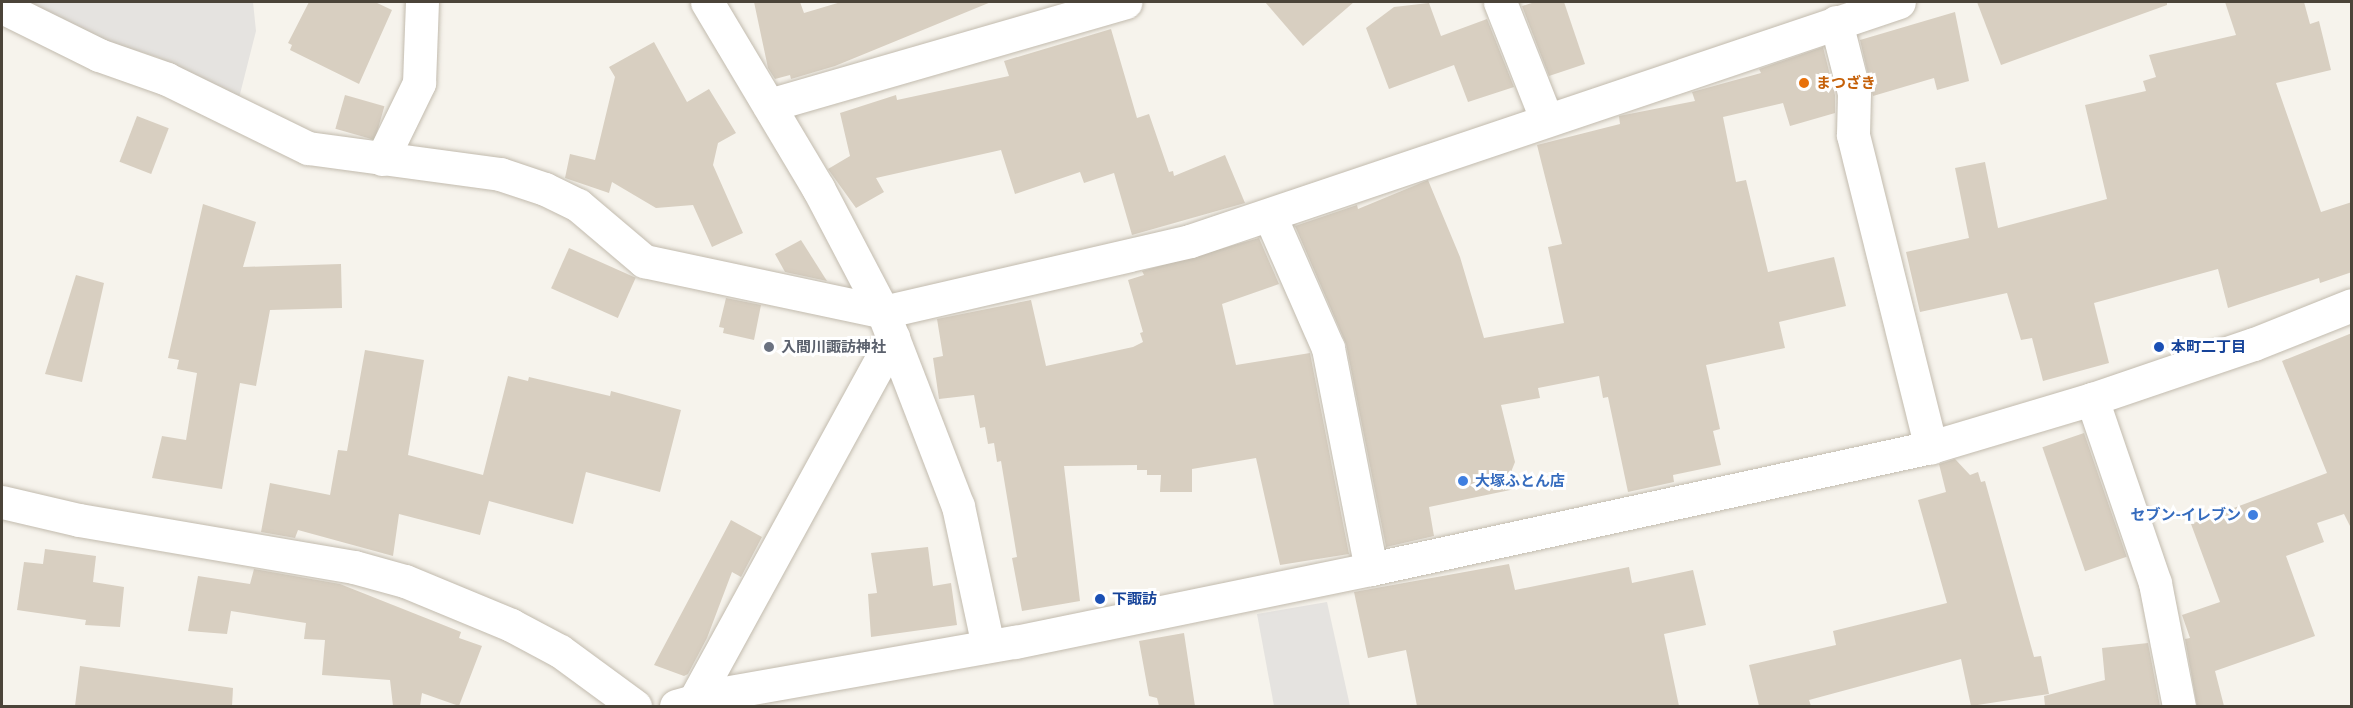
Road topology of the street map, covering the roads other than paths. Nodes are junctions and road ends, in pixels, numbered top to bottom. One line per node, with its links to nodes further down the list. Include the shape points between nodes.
1 (422, 2): 10 (street, via 419,83)
2 (707, 2): 8 (street)
3 (1125, 2): 8 (street)
4 (1500, 2): 9 (street)
5 (1899, 2): 7 (street)
6 (2, 7): 10 (street, via 99,55 167,79 308,148)
7 (1836, 22): 9 (street); 15 (street, via 1854,93 1853,135)
8 (769, 105): 13 (street)
9 (1546, 118): 11 (street)
10 (382, 159): 13 (street, via 500,174 578,205 644,261)
11 (1270, 216): 13 (street, via 1190,242); 17 (street, via 1328,348)
12 (2352, 305): 14 (street, via 2254,344)
13 (888, 324): 18 (street, via 961,516); 19 (street)
14 (2092, 399): 15 (street); 21 (street, via 2155,583)
15 (1931, 447): 17 (street)
16 (2, 502): 20 (street, via 79,520 343,565 405,581 511,625 560,651)
17 (1371, 569): 18 (street)
18 (988, 646): 19 (street, via 719,694)
19 (684, 705)
20 (635, 706)
21 (2179, 706)

